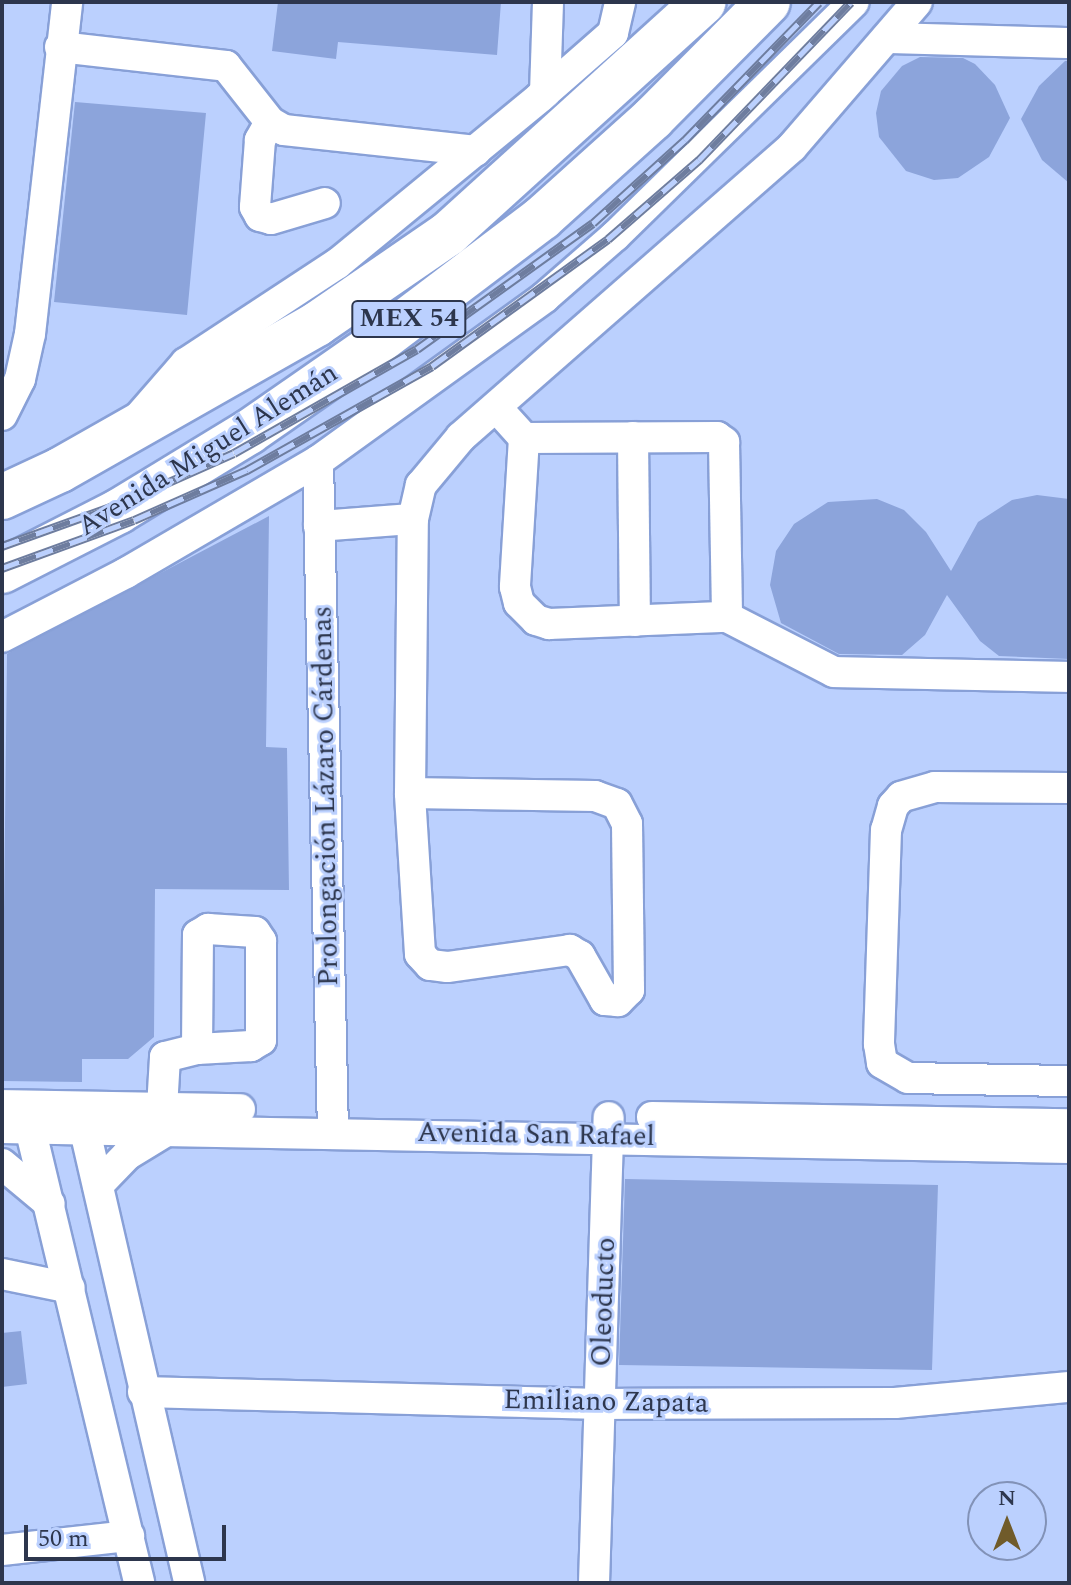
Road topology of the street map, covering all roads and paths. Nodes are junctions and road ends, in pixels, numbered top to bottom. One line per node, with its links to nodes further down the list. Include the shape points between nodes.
1 (67, 2): 10 (street)
2 (548, 2): 11 (street)
3 (620, 2): 11 (street, via 613,33)
4 (704, 2): 17 (highway, Avenida Miguel Alemán / MEX 54, via 448,234 317,324)
5 (768, 2): 24 (highway, Avenida Miguel Alemán / MEX 54, via 653,118 542,218 374,345 249,432 119,511)
6 (854, 2): 20 (street, via 581,268)
7 (917, 2): 8 (street)
8 (887, 38): 9 (street); 15 (street, via 823,115 751,186)
9 (1069, 43)
10 (60, 47): 12 (street, via 226,66); 16 (street, via 30,334 20,379)
11 (545, 93): 13 (street)
12 (270, 122): 13 (street, via 291,131); 14 (street, via 260,140 255,207 260,216 271,219)
13 (476, 151): 17 (street, via 337,264 186,363)
14 (325, 203)
15 (496, 407): 19 (street); 22 (street, via 438,459 421,485)
16 (2, 415)
17 (128, 432): 21 (highway, Avenida Miguel Alemán / MEX 54)
18 (633, 437): 19 (street); 25 (street, via 717,437 728,449); 26 (street)
19 (524, 438): 26 (street, via 515,587 519,603 536,620 549,624)
20 (318, 461): 23 (street, Prolongación Lázaro Cárdenas); 27 (street, via 126,573)
21 (2, 497)
22 (413, 519): 23 (street); 30 (street)
23 (319, 526): 36 (street, Prolongación Lázaro Cárdenas)
24 (2, 571)
25 (727, 617): 26 (street); 28 (street, via 834,672)
26 (635, 621)
27 (2, 637)
28 (1069, 677)
29 (1069, 788): 32 (street, via 935,787 901,797 893,806 886,830 879,1044 882,1063 908,1078)
30 (410, 793): 30 (street, via 595,796 617,804 627,824 629,990 618,1001 605,1000 580,956 570,950 430,965 420,954)
31 (197, 1049): 35 (street, via 165,1057)
32 (1069, 1081)
33 (15, 1116): 34 (street, Avenida San Rafael); 42 (street)
34 (82, 1117): 35 (street, Avenida San Rafael); 41 (street)
35 (166, 1119): 36 (street, Avenida San Rafael); 41 (street)
36 (333, 1121): 38 (street, Avenida San Rafael)
37 (1069, 1124): 38 (street, Avenida San Rafael)
38 (609, 1126): 39 (street, Avenida San Rafael); 47 (street, Oleoducto)
39 (1069, 1148)
40 (2, 1164): 42 (street)
41 (98, 1185): 46 (street)
42 (50, 1204): 44 (street)
43 (2, 1274): 44 (street)
44 (70, 1288): 48 (street)
45 (1069, 1387): 47 (street, Emiliano Zapata, via 895,1403)
46 (143, 1392): 47 (street, Emiliano Zapata); 51 (street)
47 (601, 1404): 52 (street, Oleoducto)
48 (129, 1536): 49 (street); 50 (street)
49 (2, 1550)
50 (139, 1583)
51 (189, 1583)
52 (594, 1583)

